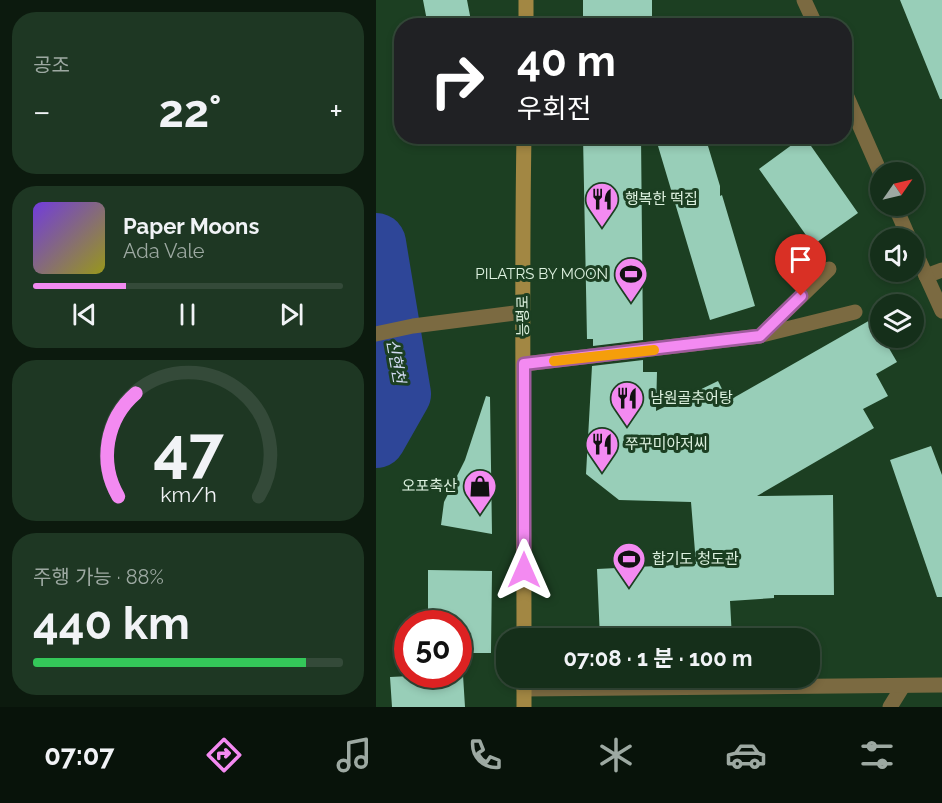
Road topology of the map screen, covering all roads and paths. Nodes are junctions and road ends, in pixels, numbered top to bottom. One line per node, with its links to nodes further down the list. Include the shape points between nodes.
1 (526, 0): 3 (main road)
2 (804, 0): 4 (street)
3 (526, 18)
4 (812, 18)
5 (852, 108): 7 (street)
6 (524, 144): 13 (main road, 능평로)
7 (876, 162)
8 (829, 269): 16 (street)
9 (942, 270): 11 (street)
10 (924, 272): 11 (street)
11 (926, 276): 12 (street)
12 (942, 311)
13 (523, 312): 15 (street); 17 (main road, 능평로)
14 (855, 312): 16 (street)
15 (376, 334)
16 (760, 336): 17 (street)
17 (524, 364): 18 (main road, 능평로)
18 (524, 628)
19 (942, 685): 21 (street)
20 (820, 686): 21 (street)
21 (903, 686): 24 (street)
22 (524, 688): 23 (main road)
23 (524, 707)
24 (889, 707)

